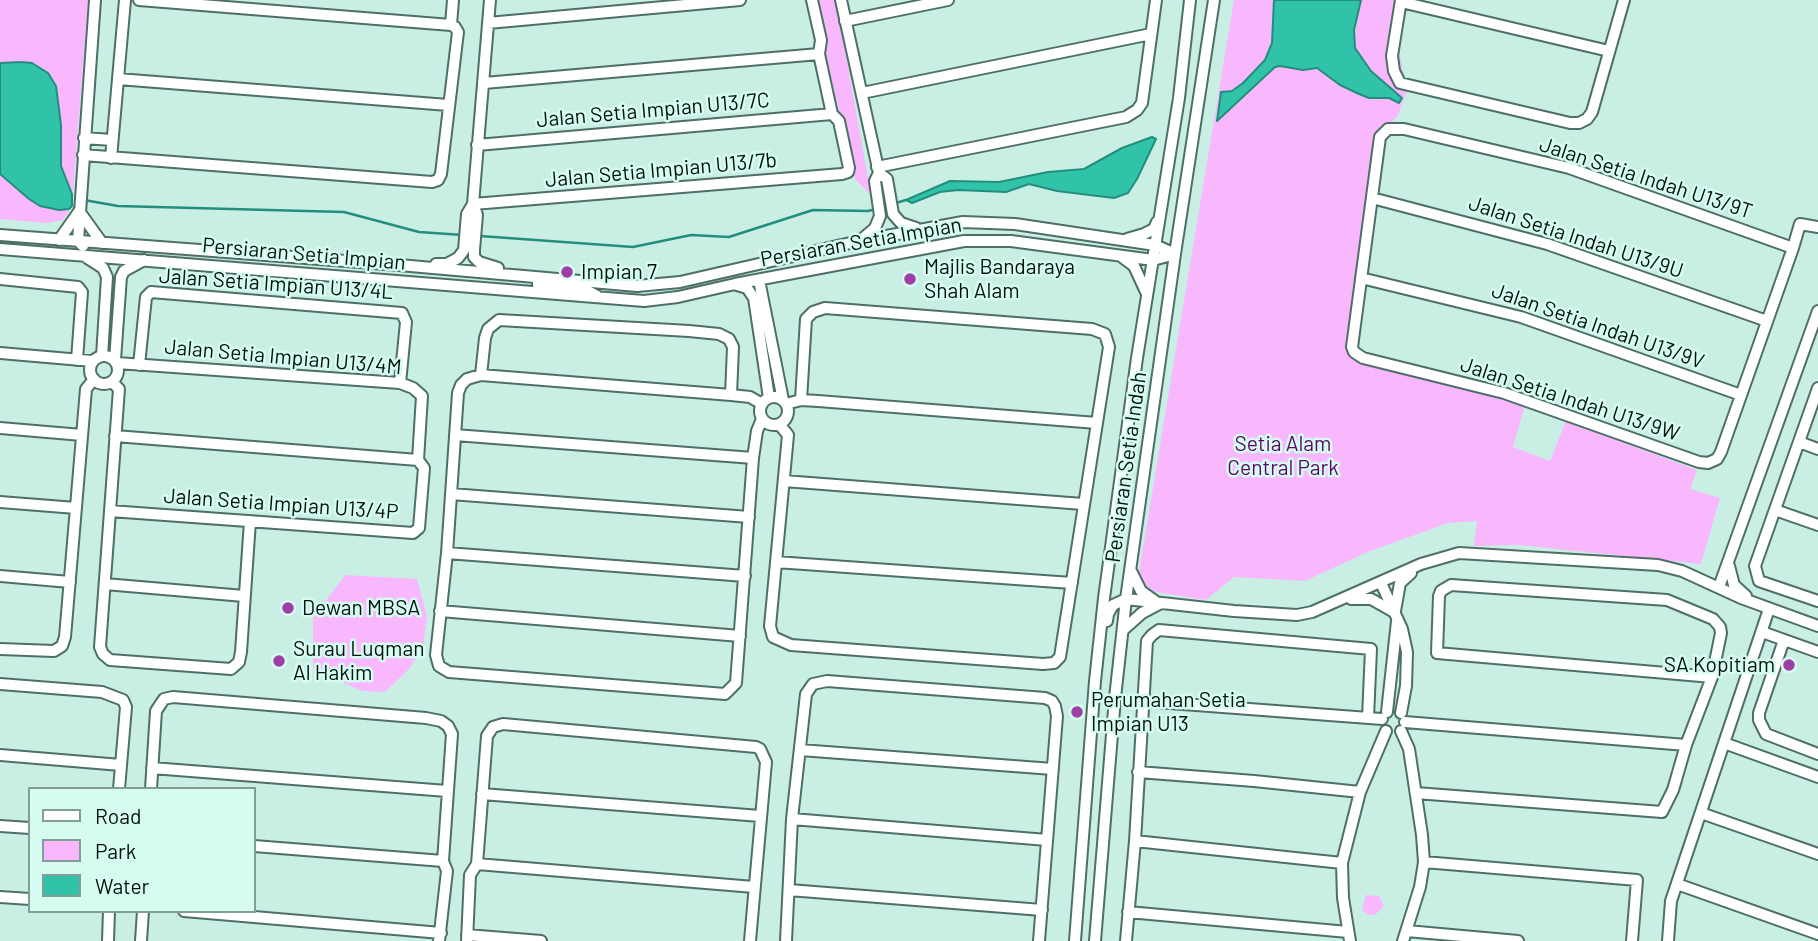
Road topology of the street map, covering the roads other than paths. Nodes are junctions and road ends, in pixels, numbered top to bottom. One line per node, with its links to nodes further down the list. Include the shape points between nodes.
1 (94, 0): 26 (street)
2 (125, 0): 21 (street)
3 (139, 0): 17 (street)
4 (453, 0): 17 (street)
5 (489, 0): 16 (street)
6 (740, 0): 16 (street)
7 (812, 0): 20 (street, via 821,40)
8 (841, 0): 15 (street)
9 (948, 0): 15 (street)
10 (1156, 0): 18 (street)
11 (1190, 0): 35 (street, Persiaran Setia Indah)
12 (1214, 0): 49 (street, Persiaran Setia Indah)
13 (1624, 0): 19 (street)
14 (1401, 1): 19 (street); 19 (street, via 1392,57 1400,83 1579,123 1592,112)
15 (845, 21): 23 (street)
16 (488, 23): 22 (street)
17 (451, 25): 24 (street, via 458,32)
18 (1151, 34): 23 (street); 31 (street, via 1142,103 1126,117)
19 (1609, 51)
20 (819, 54): 22 (street); 25 (street)
21 (118, 79): 24 (street); 27 (street)
22 (484, 83): 28 (street)
23 (862, 93): 31 (street)
24 (448, 105): 30 (street, via 441,174 432,182)
25 (832, 114): 28 (street, Jalan Setia Impian U13/7C); 33 (street, Jalan Setia Impian U13/7b, via 839,121 849,167 842,174)
26 (84, 138): 27 (street); 29 (street)
27 (112, 141): 30 (street)
28 (477, 145): 33 (street)
29 (83, 155): 30 (street); 34 (street)
30 (111, 158)
31 (878, 170): 37 (street, via 887,179 893,214 901,223); 42 (street, via 880,216 875,228)
32 (1372, 198): 47 (street, Jalan Setia Indah U13/9T, via 1380,137 1388,129 1404,129 1569,168); 59 (street); 68 (street, Jalan Setia Indah U13/9U, via 1547,244)
33 (473, 204): 45 (street, via 477,215 471,222)
34 (79, 209): 40 (street); 41 (street); 44 (street)
35 (1159, 219): 43 (street, via 1154,229); 46 (street, Persiaran Setia Indah)
36 (1813, 227): 39 (street); 47 (street, via 1800,225)
37 (920, 229): 42 (street, Persiaran Setia Impian); 43 (street, Persiaran Setia Impian, via 963,222 1014,224)
38 (0, 235): 40 (street, Persiaran Setia Impian)
39 (1818, 236)
40 (59, 240): 41 (street, Persiaran Setia Impian)
41 (78, 241): 44 (street, Persiaran Setia Impian); 52 (street)
42 (859, 241): 62 (street, Persiaran Setia Impian)
43 (1121, 241): 46 (street, Persiaran Setia Impian)
44 (102, 243): 55 (street, Persiaran Setia Impian)
45 (469, 244): 55 (street, via 447,264); 57 (street, via 479,262)
46 (1155, 245): 49 (street, Persiaran Setia Impian); 54 (street, Persiaran Setia Indah)
47 (1793, 248): 68 (street)
48 (0, 249): 50 (street, Persiaran Setia Impian)
49 (1175, 254): 54 (street, Persiaran Setia Impian); 112 (street, Persiaran Setia Indah)
50 (84, 255): 52 (street, Persiaran Setia Impian); 69 (street, via 103,268 107,277)
51 (1119, 255): 54 (street, Persiaran Setia Impian); 56 (street, Persiaran Setia Impian, via 1012,241 964,241); 64 (street, via 1134,266)
52 (104, 257): 53 (street, Persiaran Setia Impian)
53 (144, 260): 65 (street, Persiaran Setia Impian); 70 (street, via 121,277)
54 (1153, 260): 64 (street, Persiaran Setia Indah)
55 (398, 265): 57 (street, Persiaran Setia Impian)
56 (779, 276): 61 (street, Persiaran Setia Impian); 66 (street, via 765,284)
57 (531, 277): 58 (street, Persiaran Setia Impian)
58 (544, 278): 62 (street, Persiaran Setia Impian, via 637,286); 65 (street, via 538,285 584,289)
59 (1361, 278): 83 (street, Jalan Setia Indah U13/9V, via 1521,317); 83 (street, Jalan Setia Indah U13/9W, via 1352,347 1363,358 1504,393 1699,462 1717,459)
60 (0, 279): 74 (street, via 78,287 82,292)
61 (759, 280): 62 (street, via 746,272); 63 (street, Persiaran Setia Impian); 66 (street)
62 (680, 282)
63 (735, 284): 65 (street, Persiaran Setia Impian, via 667,299); 71 (street, via 747,288 754,298)
64 (1147, 294): 137 (street, Persiaran Setia Indah)
65 (603, 299)
66 (763, 299): 71 (street)
67 (1818, 311): 110 (street)
68 (1767, 321): 83 (street)
69 (103, 331): 70 (street); 73 (street)
70 (116, 332): 75 (street)
71 (764, 334): 85 (street); 86 (street)
72 (0, 354): 74 (street)
73 (97, 358): 74 (street); 75 (street); 78 (street, via 90,372)
74 (77, 360)
75 (116, 361): 76 (street, Jalan Setia Impian U13/4M); 79 (street, via 118,375)
76 (139, 365): 80 (street, Jalan Setia Impian U13/4M); 80 (street, Jalan Setia Impian U13/4L, via 146,297 151,292 402,313 406,322)
77 (481, 375): 82 (street); 82 (street, via 485,338 499,320 689,331 729,339 733,346); 92 (street, via 461,385)
78 (94, 379): 79 (street); 91 (street, via 86,389)
79 (112, 382): 93 (street, via 119,389)
80 (400, 383): 97 (street, Jalan Setia Impian U13/4M, via 422,396)
81 (1818, 388): 94 (street)
82 (731, 395): 85 (street)
83 (1741, 395)
84 (801, 400): 86 (street); 88 (street); 88 (street, via 806,319 825,308 1092,329 1105,334 1109,347)
85 (765, 401): 86 (street, via 778,397); 87 (street)
86 (784, 402): 89 (street, via 786,417)
87 (762, 419): 89 (street); 96 (street)
88 (1097, 423): 101 (street)
89 (779, 424): 98 (street, via 788,435)
90 (0, 428): 91 (street)
91 (82, 435): 102 (street)
92 (455, 435): 96 (street); 99 (street)
93 (115, 436): 97 (street); 104 (street)
94 (1799, 442): 95 (street); 103 (street)
95 (1818, 449)
96 (753, 458): 105 (street)
97 (418, 460): 106 (street, Jalan Setia Impian U13/4P, via 424,468 419,528 413,533)
98 (783, 481): 101 (street); 109 (street)
99 (451, 494): 105 (street); 108 (street)
100 (0, 502): 102 (street)
101 (1083, 504): 117 (street)
102 (76, 508): 116 (street)
103 (1775, 510): 107 (street); 124 (street, via 1755,566 1759,581)
104 (110, 511): 106 (street, Jalan Setia Impian U13/4P); 119 (street)
105 (749, 517): 115 (street)
106 (250, 521): 121 (street)
107 (1818, 525)
108 (447, 553): 115 (street); 127 (street)
109 (776, 562): 117 (street); 117 (street, via 770,626 773,637 791,645 1043,664 1059,657)
110 (1728, 563): 113 (street, via 1715,575); 120 (street); 126 (street, via 1734,585)
111 (1421, 564): 113 (street, via 1459,554 1658,565); 118 (street); 128 (street, via 1400,583)
112 (1130, 571): 122 (street, Persiaran Setia Indah); 125 (street, via 1141,591)
113 (1682, 571): 120 (street)
114 (0, 576): 116 (street)
115 (745, 576): 132 (street)
116 (70, 582): 134 (street, via 62,646 54,652)
117 (1072, 583)
118 (1381, 583): 123 (street); 128 (street)
119 (104, 584): 121 (street); 121 (street, via 100,647 110,660 222,670 239,662)
120 (1719, 587): 126 (street)
121 (244, 596)
122 (1126, 599): 125 (street); 130 (street, Persiaran Setia Indah); 137 (street, via 1113,605 1108,614 1102,668)
123 (1341, 601): 125 (street, via 1297,615); 128 (street, via 1371,599)
124 (1818, 601)
125 (1161, 603): 130 (street)
126 (1766, 608): 129 (street); 131 (street)
127 (440, 611): 132 (street); 132 (street, via 436,655 439,666 449,672 721,695 736,683)
128 (1396, 616): 140 (street); 142 (street, via 1407,652)
129 (1818, 626)
130 (1123, 630): 195 (street, Persiaran Setia Indah)
131 (1762, 632): 133 (street); 144 (street)
132 (740, 636)
133 (1784, 640): 135 (street); 147 (street, via 1759,720 1766,734)
134 (0, 649)
135 (1818, 652)
136 (1713, 677): 136 (street, via 1721,634 1717,622 1667,600 1457,584 1439,596 1437,653); 145 (street)
137 (1095, 681): 194 (street, Persiaran Setia Indah)
138 (0, 684): 149 (street, via 110,693 123,700)
139 (1143, 701): 141 (street); 141 (street, via 1147,640 1159,630 1371,649); 152 (street)
140 (1385, 716): 141 (street); 142 (street, via 1394,710); 143 (street, via 1382,726)
141 (1368, 718)
142 (1403, 722): 143 (street, via 1395,733); 145 (street); 158 (street)
143 (1386, 731): 157 (street)
144 (1724, 743): 153 (street); 160 (street)
145 (1686, 745): 158 (street, via 1662,812)
146 (800, 750): 151 (street); 151 (street, via 806,694 813,684 827,681 1045,698 1055,706 1057,716); 162 (street)
147 (1818, 754)
148 (0, 755): 149 (street)
149 (121, 765): 154 (street)
150 (152, 768): 155 (street); 156 (street); 156 (street, via 156,711 160,702 173,697 441,722 452,734)
151 (1053, 769): 165 (street)
152 (1138, 772): 157 (street); 166 (street)
153 (1818, 776)
154 (119, 787)
155 (151, 787)
156 (447, 791): 169 (street)
157 (1360, 792): 171 (street)
158 (1416, 793): 170 (street)
159 (482, 794): 161 (street); 161 (street, via 487,736 493,727 503,724 756,747 766,762); 172 (street)
160 (1701, 813): 168 (street); 173 (street)
161 (760, 816): 174 (street)
162 (792, 819): 165 (street); 175 (street)
163 (0, 826): 164 (street)
164 (28, 828)
165 (1047, 840): 178 (street)
166 (1135, 841): 171 (street); 179 (street)
167 (256, 846): 169 (street)
168 (1818, 854)
169 (443, 861): 185 (street, via 447,871)
170 (1424, 862): 184 (street); 198 (street, via 1637,880)
171 (1342, 863): 186 (street)
172 (477, 864): 174 (street); 187 (street, via 470,875)
173 (1677, 884): 183 (street); 199 (street)
174 (754, 887): 191 (street)
175 (789, 890): 178 (street); 192 (street)
176 (0, 897): 177 (street)
177 (28, 899)
178 (1042, 910): 193 (street)
179 (1128, 912): 186 (street); 196 (street)
180 (109, 913): 188 (street)
181 (143, 913): 189 (street)
182 (204, 913): 185 (street)
183 (1818, 934)
184 (1405, 936): 197 (street)
185 (440, 937)
186 (1349, 937)
187 (467, 938): 190 (street)
188 (108, 941)
189 (141, 941)
190 (541, 941)
191 (750, 941)
192 (786, 941)
193 (1039, 941)
194 (1075, 941)
195 (1095, 941)
196 (1126, 941)
197 (1518, 941)
198 (1632, 941)
199 (1668, 941)

